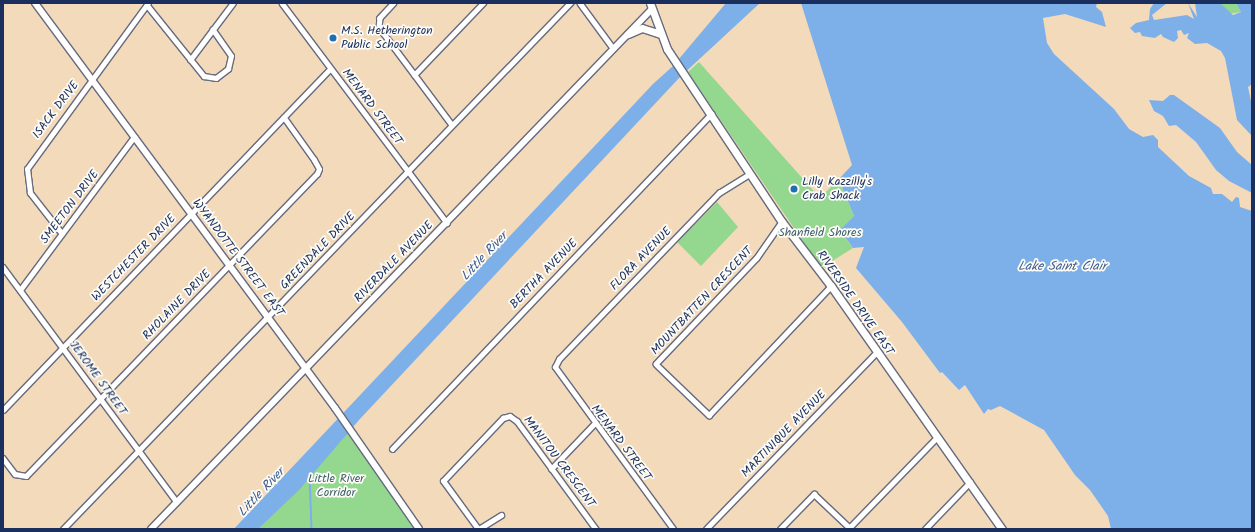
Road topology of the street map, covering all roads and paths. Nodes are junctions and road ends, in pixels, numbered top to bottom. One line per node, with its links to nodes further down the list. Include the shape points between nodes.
1 (35, 3): 17 (street, WYANDOTTE STREET EAST)
2 (233, 3): 10 (street)
3 (282, 3): 15 (street, MENARD STREET)
4 (394, 3): 16 (street, via 380,18 378,27)
5 (482, 3): 16 (street)
6 (570, 3): 20 (street, GREENDALE DRIVE)
7 (580, 3): 13 (street)
8 (148, 4): 14 (street); 17 (street, ISACK DRIVE)
9 (651, 6): 11 (street, RIVERDALE AVENUE); 12 (main road, RIVERSIDE DRIVE EAST)
10 (213, 30): 14 (street); 14 (street, via 231,56 228,69 216,78 204,76)
11 (628, 34): 12 (main road, via 642,28); 13 (street, RIVERDALE AVENUE)
12 (661, 34): 18 (main road, RIVERSIDE DRIVE EAST, via 668,49)
13 (613, 48): 26 (street, RIVERDALE AVENUE)
14 (190, 60)
15 (330, 69): 19 (street, WESTCHESTER DRIVE); 22 (street, MENARD STREET)
16 (414, 75): 20 (street)
17 (91, 79): 21 (street, WYANDOTTE STREET EAST); 27 (street, ISACK DRIVE, via 27,169 30,193)
18 (711, 114): 23 (main road, RIVERSIDE DRIVE EAST); 41 (street, BERTHA AVENUE)
19 (284, 118): 24 (street, WESTCHESTER DRIVE); 28 (street, RHOLAINE DRIVE, via 320,169)
20 (452, 125): 22 (street, GREENDALE DRIVE)
21 (134, 137): 24 (street, WYANDOTTE STREET EAST); 27 (street, SMEETON DRIVE)
22 (407, 171): 26 (street, MENARD STREET); 32 (street, GREENDALE DRIVE)
23 (750, 174): 25 (main road, RIVERSIDE DRIVE EAST); 35 (street, FLORA AVENUE, via 719,193 559,359)
24 (191, 214): 28 (street, WYANDOTTE STREET EAST); 33 (street, WESTCHESTER DRIVE)
25 (782, 222): 30 (main road, RIVERSIDE DRIVE EAST); 30 (street, MOUNTBATTEN CRESCENT, via 757,258 656,364 709,415)
26 (446, 223): 36 (street, RIVERDALE AVENUE)
27 (62, 234): 31 (street, SMEETON DRIVE)
28 (229, 265): 32 (street, WYANDOTTE STREET EAST); 37 (street, RHOLAINE DRIVE)
29 (3, 267): 31 (street, JEROME STREET)
30 (831, 286): 34 (main road, RIVERSIDE DRIVE EAST)
31 (20, 290): 33 (street, JEROME STREET)
32 (268, 317): 36 (street, WYANDOTTE STREET EAST); 42 (street, GREENDALE DRIVE)
33 (63, 346): 37 (street, JEROME STREET); 38 (street, WESTCHESTER DRIVE)
34 (876, 353): 40 (main road, RIVERSIDE DRIVE EAST); 55 (street, MARTINIQUE AVENUE)
35 (555, 367): 39 (street, MENARD STREET)
36 (306, 369): 46 (street, RIVERDALE AVENUE); 51 (street, WYANDOTTE STREET EAST)
37 (101, 398): 42 (street, JEROME STREET); 43 (street, RHOLAINE DRIVE, via 26,476 15,474)
38 (3, 410)
39 (594, 424): 44 (street); 54 (street, MENARD STREET)
40 (938, 437): 45 (main road, RIVERSIDE DRIVE EAST); 48 (street)
41 (392, 449)
42 (139, 450): 46 (street, JEROME STREET); 49 (street, GREENDALE DRIVE)
43 (3, 458)
44 (551, 469): 52 (street, MANITOU CRESCENT, via 517,422 510,416 503,418 443,481); 53 (street, MANITOU CRESCENT)
45 (970, 482): 57 (street); 58 (main road, RIVERSIDE DRIVE EAST)
46 (177, 502): 50 (street, RIVERDALE AVENUE)
47 (501, 515): 52 (street)
48 (849, 528): 56 (street, via 814,494)
49 (63, 529)
50 (151, 529)
51 (419, 529)
52 (479, 529)
53 (596, 529)
54 (673, 529)
55 (706, 529)
56 (780, 529)
57 (925, 529)
58 (1002, 529)

